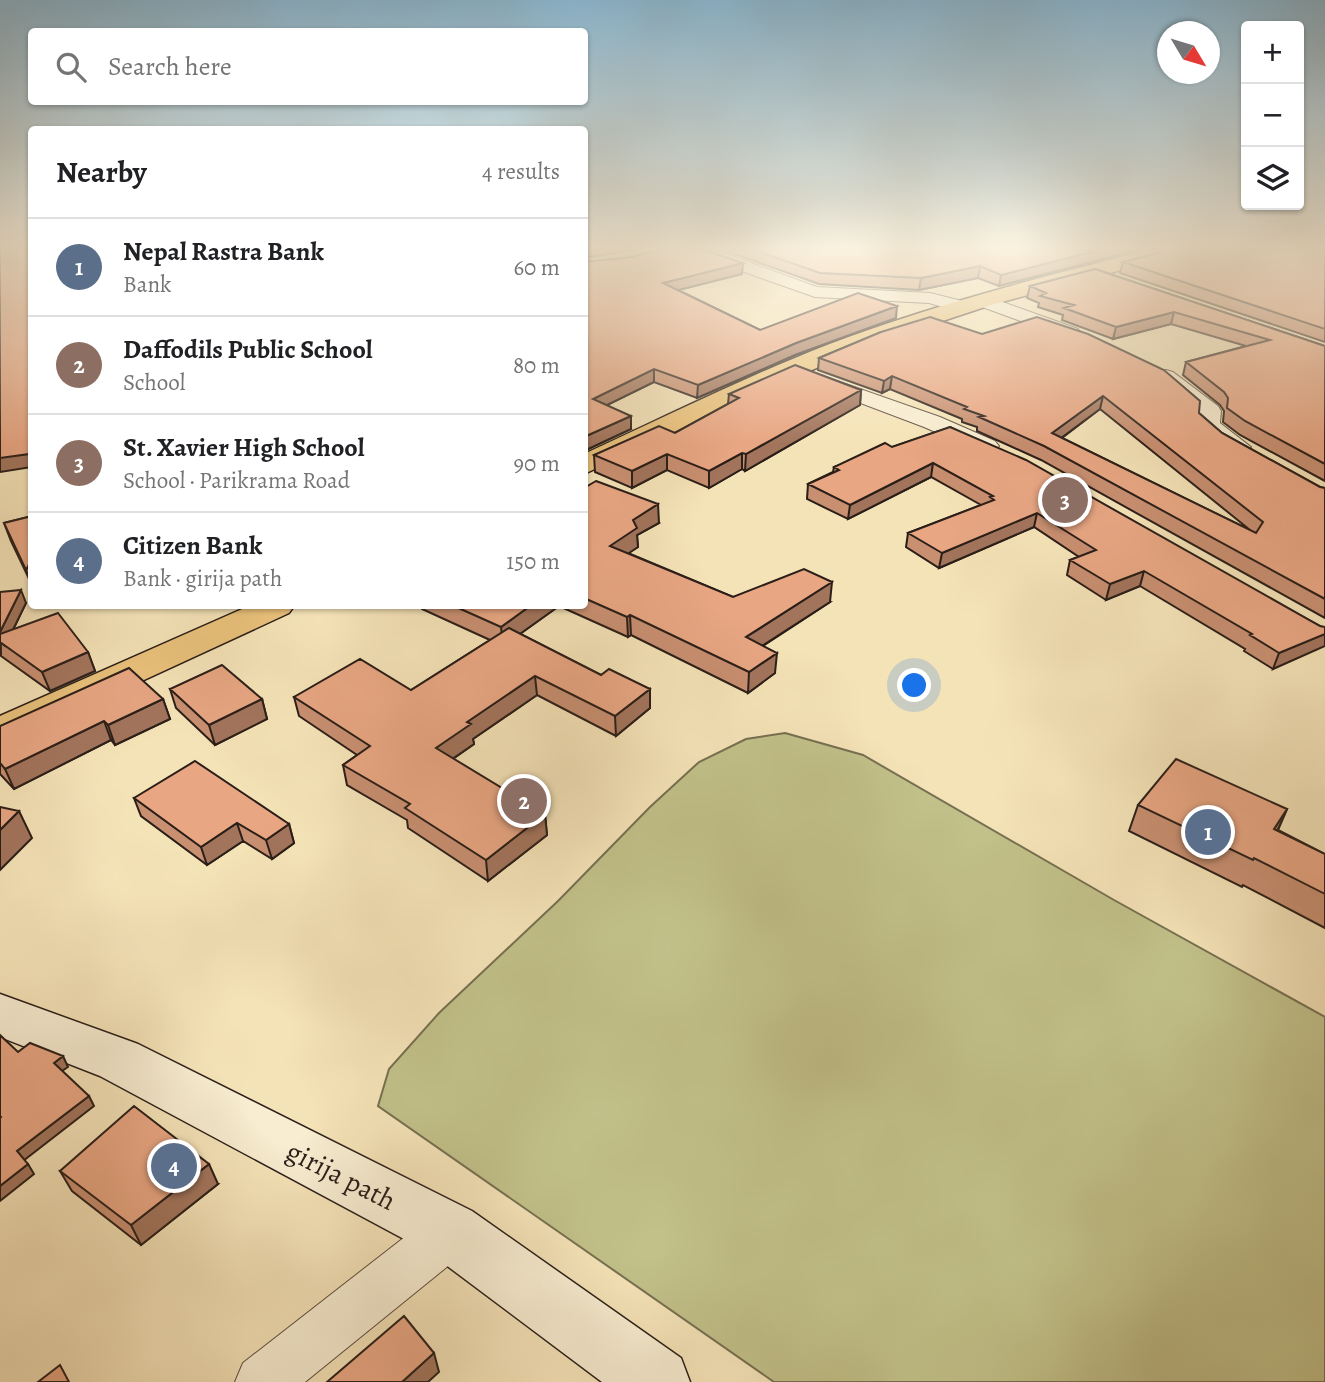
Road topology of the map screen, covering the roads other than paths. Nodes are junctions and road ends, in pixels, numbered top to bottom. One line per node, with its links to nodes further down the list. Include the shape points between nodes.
1 (941, 314): 5 (main road)
2 (1008, 314): 3 (street)
3 (1093, 340)
4 (1147, 367): 6 (street, via 1169,377 1210,411 1208,425)
5 (789, 369): 7 (street, via 932,422); 8 (main road)
6 (1254, 455)
7 (1007, 456)
8 (588, 463)
9 (270, 609): 10 (main road)
10 (0, 731)
11 (0, 1015): 12 (main road, girija path, via 119,1060)
12 (451, 1232): 13 (street); 14 (main road, girija path)
13 (262, 1382)
14 (657, 1382)

